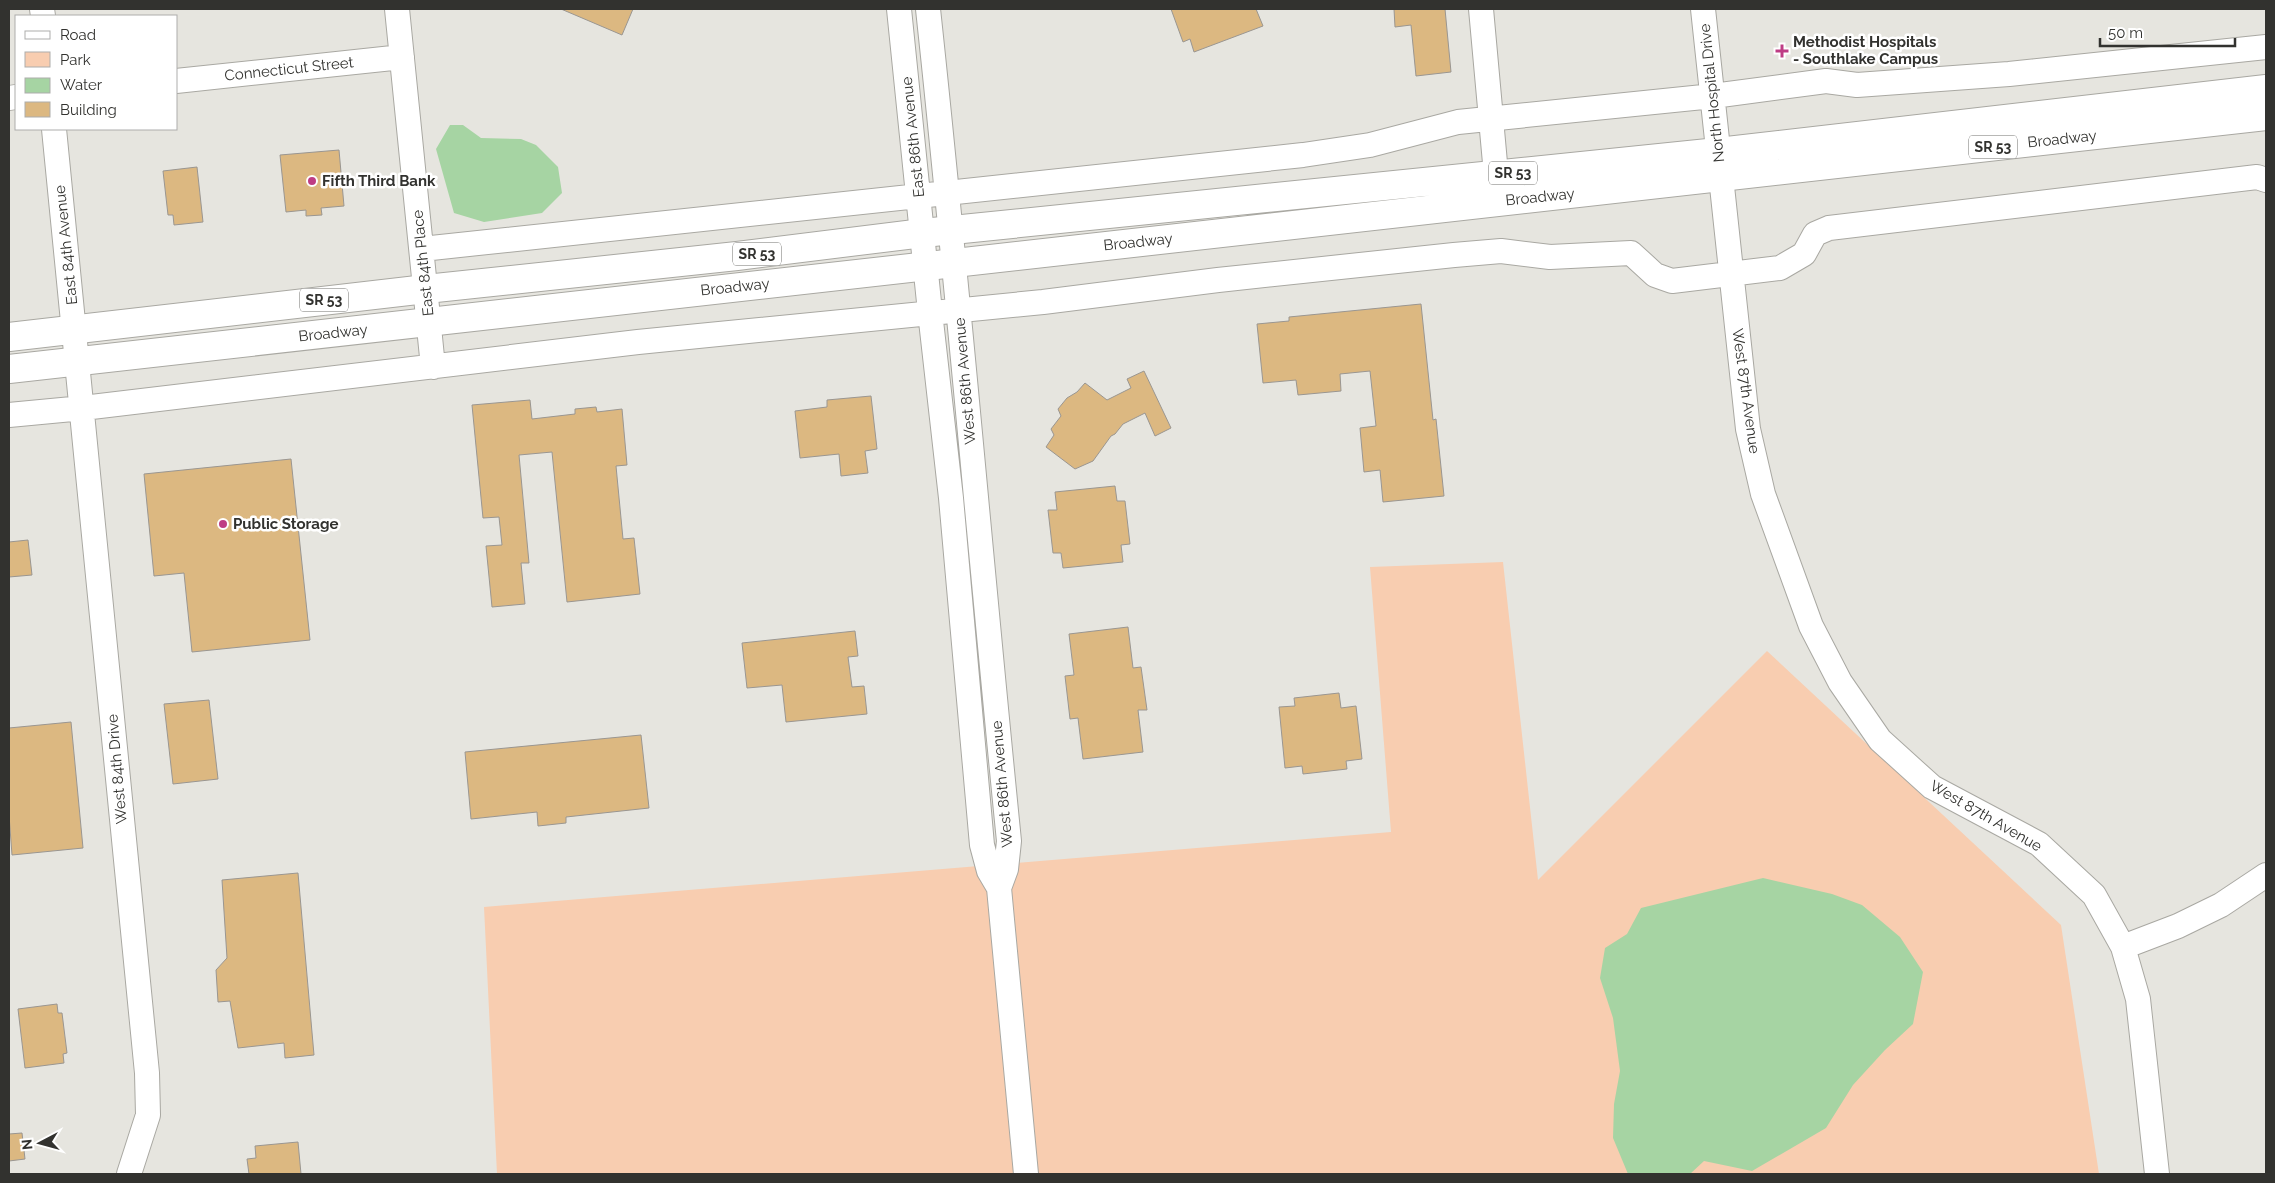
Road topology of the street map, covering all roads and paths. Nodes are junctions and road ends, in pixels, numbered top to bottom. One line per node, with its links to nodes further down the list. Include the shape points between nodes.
1 (397, 9): 7 (street, East 84th Place)
2 (899, 9): 18 (street, East 86th Avenue)
3 (928, 9): 17 (street, East 86th Avenue)
4 (1481, 9): 12 (street)
5 (1703, 9): 10 (street, North Hospital Drive)
6 (2266, 46): 10 (street, via 2009,74 1857,85 1826,81)
7 (402, 57): 8 (street, Connecticut Street); 22 (street, East 84th Place)
8 (178, 80)
9 (2266, 89): 14 (main road, Broadway / SR 53)
10 (1713, 96): 12 (street); 14 (street, North Hospital Drive)
11 (2266, 116): 14 (main road, Broadway / SR 53)
12 (1492, 119): 15 (street); 17 (street, via 1458,122 1370,145 1303,155)
13 (54, 130): 30 (street, East 84th Avenue)
14 (1719, 165): 15 (main road, Broadway / SR 53); 19 (main road, Broadway / SR 53); 25 (street, West 87th Avenue)
15 (1496, 174): 19 (street, via 1477,197); 20 (main road, Broadway / SR 53)
16 (2266, 180): 25 (street, via 2257,177 1829,228 1815,234 1804,254 1792,263 1780,268)
17 (948, 194): 18 (street); 20 (street, East 86th Avenue)
18 (919, 197): 21 (street, East 86th Avenue); 22 (street)
19 (1454, 207): 23 (main road, Broadway / SR 53)
20 (952, 230): 21 (main road, Broadway / SR 53); 23 (street, East 86th Avenue)
21 (923, 233): 24 (street, East 86th Avenue); 26 (main road, Broadway / SR 53)
22 (422, 249): 26 (street, East 84th Place)
23 (955, 263): 24 (main road, Broadway / SR 53); 27 (street, West 86th Avenue)
24 (925, 266): 28 (street, West 86th Avenue); 29 (main road, Broadway / SR 53)
25 (1731, 273): 27 (street, via 1672,281 1655,275 1631,253 1550,257 1501,251); 39 (street, West 87th Avenue, via 1748,429 1763,494 1811,626 1840,682 1880,740 1932,787 2039,844 2094,895)
26 (426, 289): 29 (street, East 84th Place); 30 (main road, Broadway / SR 53)
27 (959, 310): 28 (street); 38 (street, West 86th Avenue, via 1009,841 1006,869)
28 (930, 312): 33 (street); 38 (street, West 86th Avenue, via 951,498 982,844 989,871)
29 (429, 322): 32 (main road, Broadway / SR 53); 33 (street, East 84th Place)
30 (75, 330): 31 (main road, Broadway / SR 53); 32 (street, East 84th Avenue)
31 (9, 336)
32 (78, 361): 34 (main road, Broadway / SR 53); 35 (street, West 84th Drive)
33 (434, 367): 35 (street)
34 (9, 369)
35 (83, 408): 36 (street); 40 (street, West 84th Drive, via 147,1073 148,1115)
36 (9, 415)
37 (2266, 875): 39 (street, via 2221,905)
38 (999, 888): 41 (street)
39 (2123, 947): 42 (street, West 87th Avenue, via 2138,999)
40 (129, 1174)
41 (1026, 1174)
42 (2157, 1174)

